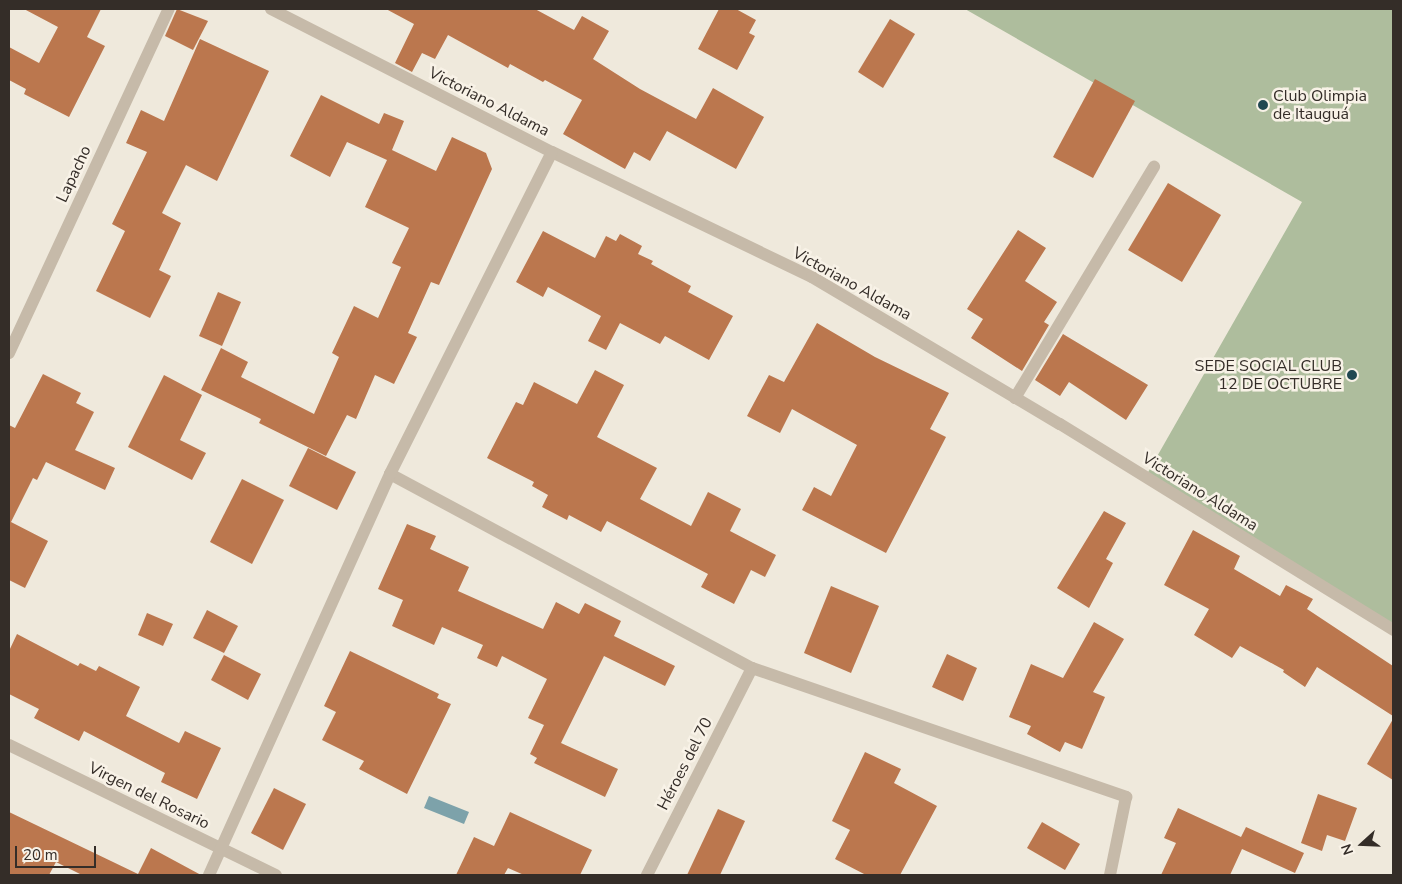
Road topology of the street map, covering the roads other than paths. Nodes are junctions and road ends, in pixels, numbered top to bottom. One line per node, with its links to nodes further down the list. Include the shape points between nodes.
1 (169, 9): 5 (street, Lapacho)
2 (271, 9): 3 (street, Victoriano Aldama)
3 (552, 152): 6 (street, Victoriano Aldama, via 812,277); 7 (street)
4 (1154, 167): 6 (street)
5 (9, 353)
6 (1015, 398): 8 (street, Victoriano Aldama)
7 (390, 474): 9 (street); 11 (street)
8 (1393, 630)
9 (752, 668): 14 (street, Héroes del 70); 15 (street, via 1126,797)
10 (9, 745): 11 (street, Virgen del Rosario)
11 (221, 849): 12 (street); 13 (street, Virgen del Rosario)
12 (209, 875)
13 (276, 875)
14 (647, 875)
15 (1110, 875)

